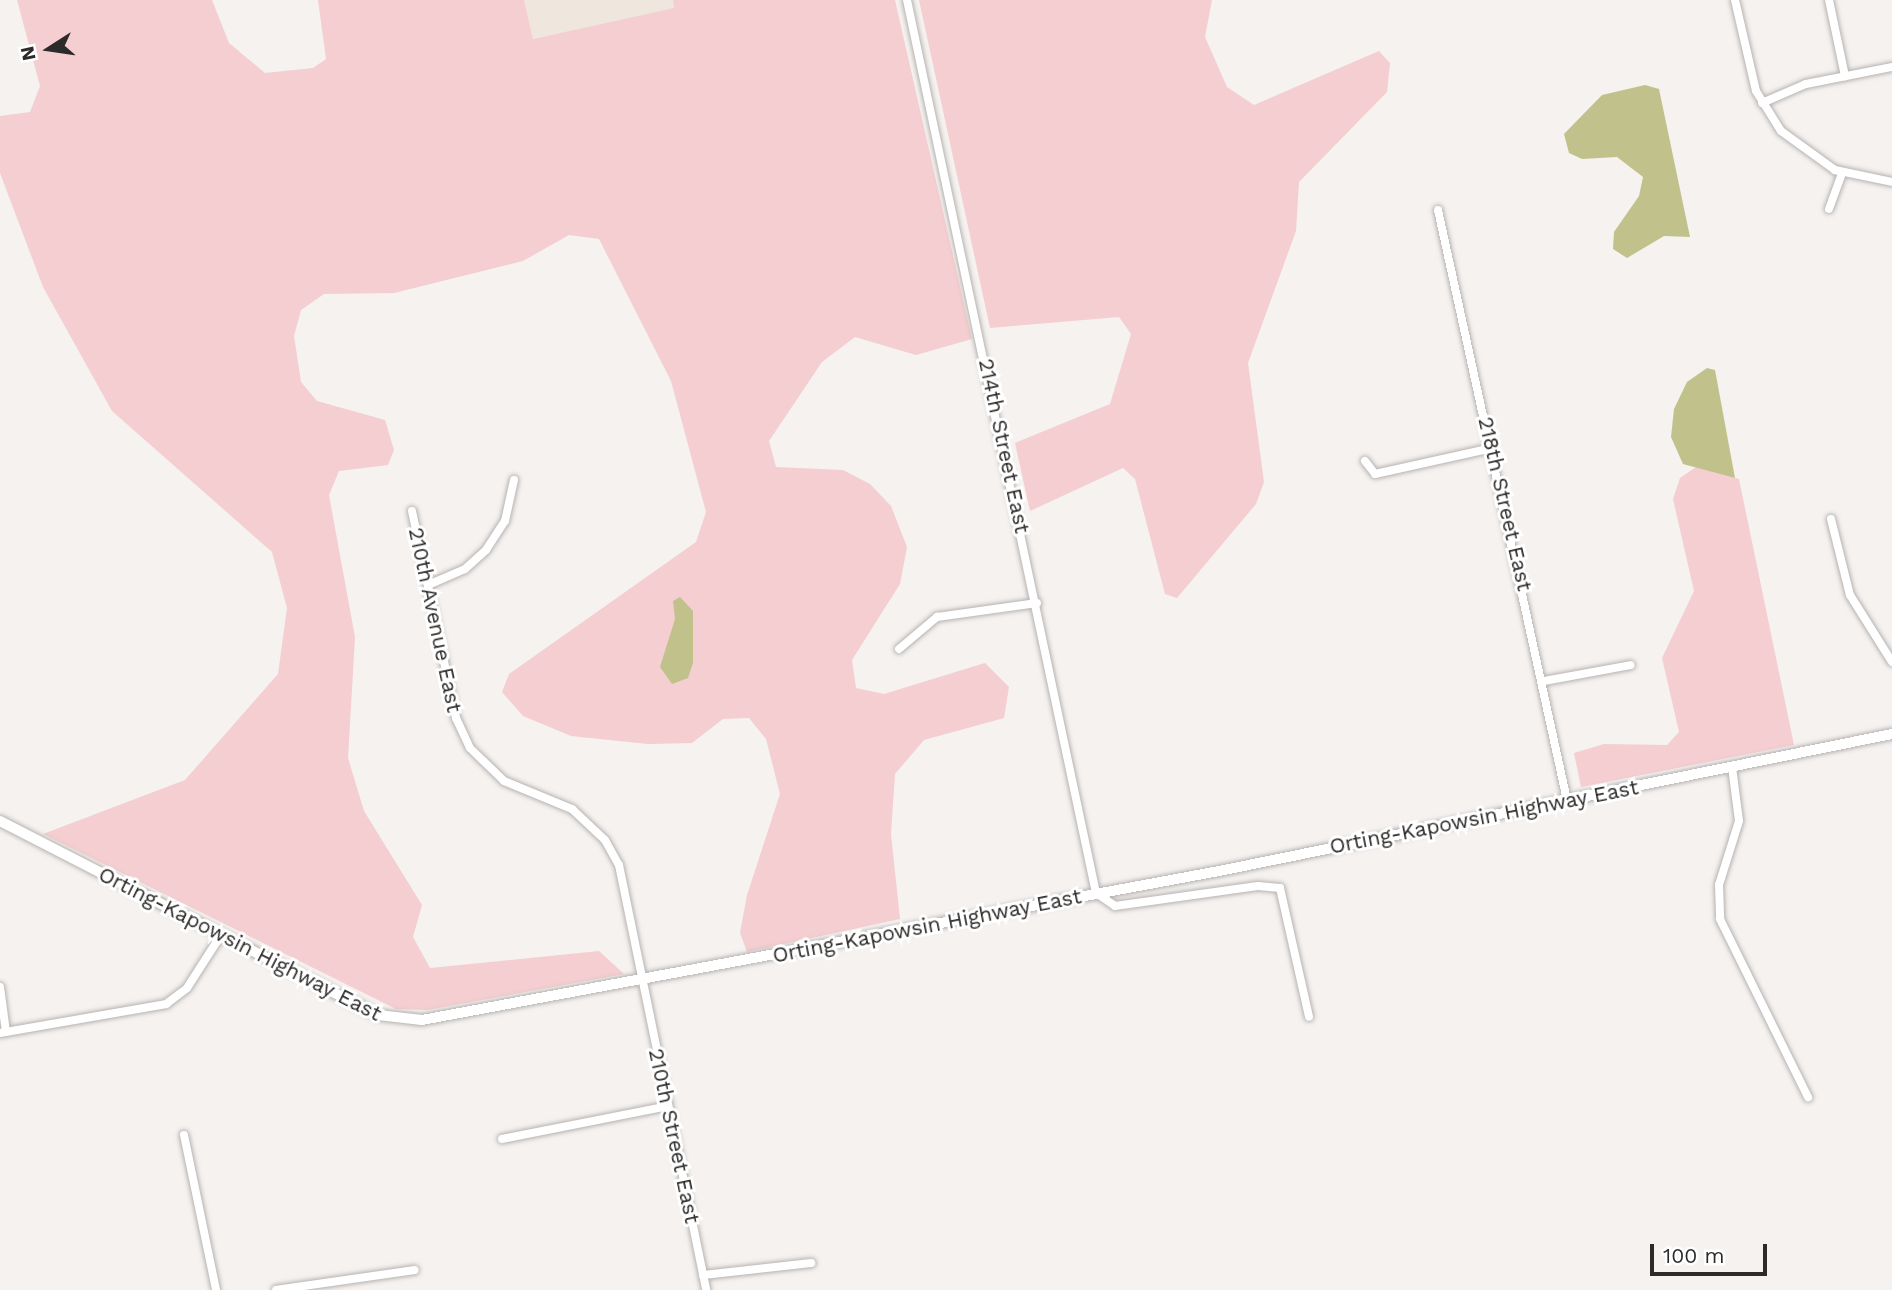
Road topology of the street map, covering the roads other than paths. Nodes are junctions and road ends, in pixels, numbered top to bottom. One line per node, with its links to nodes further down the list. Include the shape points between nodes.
1 (907, 0): 17 (street, 214th Street East)
2 (1735, 0): 6 (street)
3 (1829, 0): 5 (street)
4 (1892, 67): 5 (street)
5 (1845, 76): 6 (street)
6 (1762, 103): 7 (street, via 1794,144)
7 (1842, 173): 8 (street); 9 (street)
8 (1892, 182)
9 (1829, 209)
10 (1438, 210): 11 (street, 218th Street East)
11 (1492, 448): 12 (street, via 1375,474); 21 (street, 218th Street East)
12 (1364, 461)
13 (514, 480): 16 (street, via 505,521 486,550 465,569)
14 (412, 511): 16 (street, 210th Avenue East)
15 (1831, 519): 19 (street, via 1850,595)
16 (428, 585): 28 (street, 210th Avenue East, via 462,734 493,773 562,803 605,840 628,891)
17 (1037, 603): 18 (street, via 937,617); 26 (street, 214th Street East)
18 (899, 649)
19 (1892, 662)
20 (1631, 665): 21 (street)
21 (1544, 681): 24 (street, 218th Street East)
22 (1892, 734): 23 (main road, Orting-Kapowsin Highway East)
23 (1732, 767): 24 (main road, Orting-Kapowsin Highway East); 32 (street, via 1739,821 1719,885 1720,919)
24 (1567, 800): 26 (main road, Orting-Kapowsin Highway East)
25 (0, 821): 27 (main road, Orting-Kapowsin Highway East)
26 (1096, 893): 28 (main road, Orting-Kapowsin Highway East); 30 (street, via 1115,906 1258,886 1280,888)
27 (221, 935): 28 (main road, Orting-Kapowsin Highway East, via 391,1019 447,1018); 31 (street, via 173,1001)
28 (643, 981): 33 (street, 210th Street East)
29 (0, 987): 31 (street)
30 (1309, 1017)
31 (3, 1032)
32 (1808, 1097)
33 (668, 1106): 35 (street); 38 (street, 210th Street East)
34 (184, 1135): 39 (street)
35 (502, 1139)
36 (811, 1263): 38 (street)
37 (415, 1270): 40 (street)
38 (703, 1275): 41 (street, 210th Street East)
39 (216, 1290)
40 (276, 1290)
41 (706, 1290)

